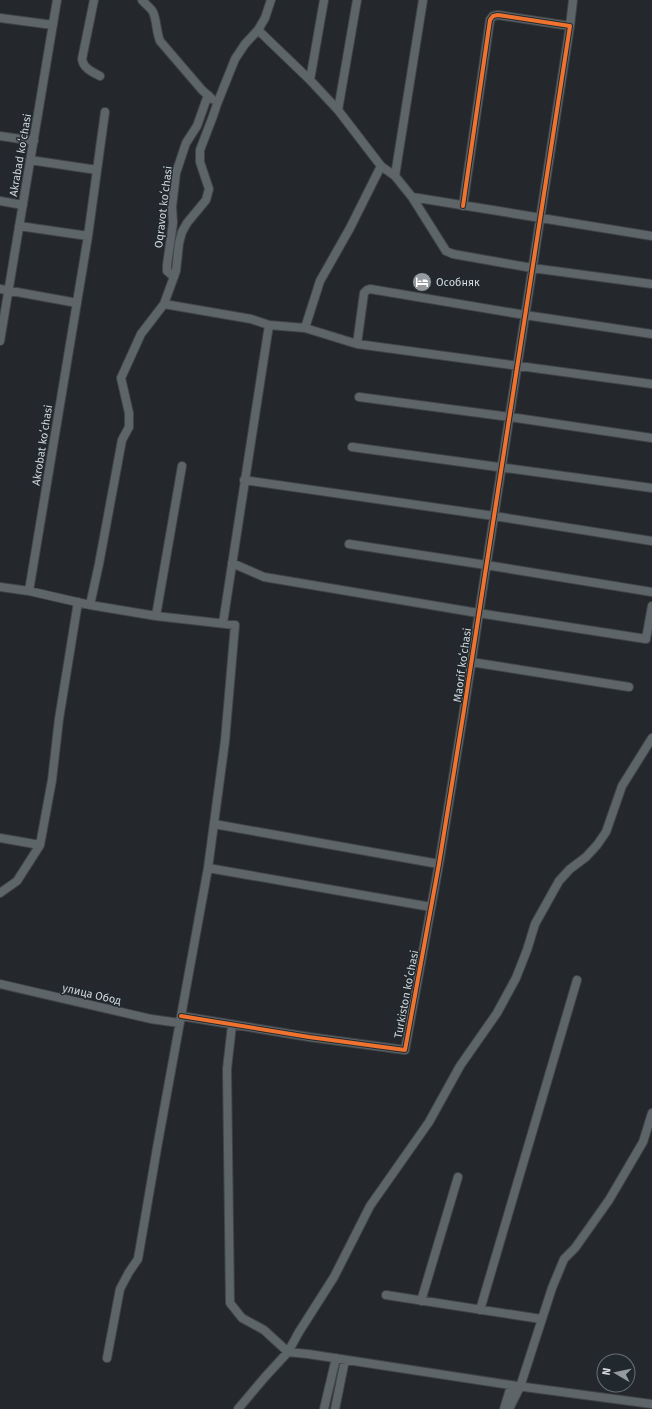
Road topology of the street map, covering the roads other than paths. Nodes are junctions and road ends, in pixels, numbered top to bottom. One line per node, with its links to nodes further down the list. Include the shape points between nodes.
1 (57, 0): 10 (street, Akrabad koʻchasi)
2 (94, 0): 13 (street, via 82,64)
3 (142, 0): 15 (street, via 152,11 160,41)
4 (272, 0): 12 (street)
5 (324, 0): 14 (street)
6 (357, 0): 17 (street)
7 (422, 0): 24 (street)
8 (573, 0): 11 (street, Maorif koʻchasi)
9 (0, 18): 10 (street)
10 (53, 26): 20 (street, Akrabad koʻchasi)
11 (570, 26): 28 (street, via 498,15 490,20); 29 (street, Maorif koʻchasi)
12 (258, 30): 14 (street); 16 (street, via 235,59)
13 (100, 76)
14 (310, 80): 17 (street)
15 (208, 95): 16 (street); 34 (street, Oqravot koʻchasi, via 197,126 186,143 176,173 173,223 166,265 167,271)
16 (217, 104): 34 (street, via 199,156 209,189 208,195 182,232)
17 (338, 110): 22 (street)
18 (105, 112): 23 (street, Akrobat koʻchasi)
19 (0, 136): 20 (street)
20 (34, 142): 21 (street, Akrabad koʻchasi)
21 (30, 160): 23 (street); 27 (street, Akrabad koʻchasi)
22 (381, 166): 24 (street); 41 (street, via 320,281)
23 (97, 170): 31 (street, Akrobat koʻchasi)
24 (395, 176): 25 (street)
25 (412, 197): 28 (street); 33 (street, via 446,251)
26 (0, 201): 27 (street)
27 (23, 205): 30 (street, Akrabad koʻchasi)
28 (463, 206): 29 (street)
29 (539, 218): 32 (street); 33 (street, Maorif koʻchasi)
30 (19, 226): 31 (street); 36 (street, Akrabad koʻchasi)
31 (88, 236): 37 (street, Akrobat koʻchasi)
32 (652, 236)
33 (532, 268): 35 (street); 39 (street, Maorif koʻchasi)
34 (174, 277): 38 (street)
35 (652, 284)
36 (4, 289): 37 (street); 43 (street, Akrabad koʻchasi)
37 (77, 303): 61 (street, Akrobat koʻchasi)
38 (164, 304): 40 (street, via 251,319); 64 (street, via 141,334 121,378 129,413 128,427 122,440)
39 (525, 315): 42 (street); 44 (street, via 370,289 364,293); 45 (street, Maorif koʻchasi)
40 (269, 325): 41 (street); 53 (street)
41 (306, 328): 44 (street)
42 (652, 334)
43 (0, 341)
44 (357, 344): 45 (street)
45 (517, 366): 46 (street); 48 (street, Maorif koʻchasi)
46 (652, 384)
47 (359, 397): 48 (street)
48 (510, 417): 49 (street); 52 (street, Maorif koʻchasi)
49 (652, 438)
50 (352, 447): 52 (street)
51 (182, 466): 67 (street)
52 (502, 468): 54 (street); 55 (street, Maorif koʻchasi)
53 (244, 480): 55 (street); 58 (street)
54 (652, 488)
55 (494, 516): 56 (street); 59 (street, Maorif koʻchasi)
56 (652, 541)
57 (349, 544): 59 (street)
58 (232, 563): 66 (street, via 264,577); 68 (street)
59 (486, 565): 62 (street); 66 (street, Maorif koʻchasi)
60 (0, 587): 61 (street)
61 (30, 591): 63 (street)
62 (652, 592)
63 (78, 602): 64 (street); 74 (street)
64 (90, 605): 67 (street)
65 (652, 606): 66 (street, Maorif koʻchasi, via 646,639)
66 (478, 613): 69 (street, Maorif koʻchasi)
67 (156, 616): 68 (street)
68 (223, 623): 72 (street, via 234,625 225,741)
69 (471, 662): 70 (street, Maorif koʻchasi); 75 (street, Maorif koʻchasi)
70 (629, 687)
71 (652, 738): 89 (street, via 622,786 606,832 586,857 570,869 559,882 535,924 516,978 497,1013 460,1066 429,1122 370,1206 334,1276)
72 (214, 824): 75 (street); 76 (street)
73 (0, 838): 74 (street)
74 (40, 845): 77 (street, via 18,881)
75 (439, 864): 78 (street, Turkiston koʻchasi)
76 (208, 868): 78 (street); 81 (street)
77 (0, 893)
78 (431, 907): 82 (street, Turkiston koʻchasi, via 405,1050)
79 (577, 980): 87 (street)
80 (0, 984): 81 (street, улица Обод, via 137,1016)
81 (180, 1019): 82 (street, улица Обод); 90 (street, via 138,1259 120,1289)
82 (232, 1025): 89 (street, via 227,1069 230,1303 242,1318 264,1330)
83 (652, 1113): 88 (street, via 643,1142 609,1200 564,1258)
84 (458, 1177): 86 (street)
85 (386, 1295): 86 (street)
86 (421, 1301): 87 (street)
87 (480, 1310): 88 (street)
88 (541, 1319): 93 (street)
89 (288, 1352): 91 (street); 95 (street)
90 (107, 1358)
91 (340, 1359): 92 (street); 96 (street); 97 (street)
92 (511, 1386): 93 (street); 98 (street)
93 (520, 1387): 94 (street); 99 (street)
94 (652, 1404)
95 (238, 1409)
96 (324, 1409)
97 (335, 1409)
98 (504, 1409)
99 (509, 1409)

